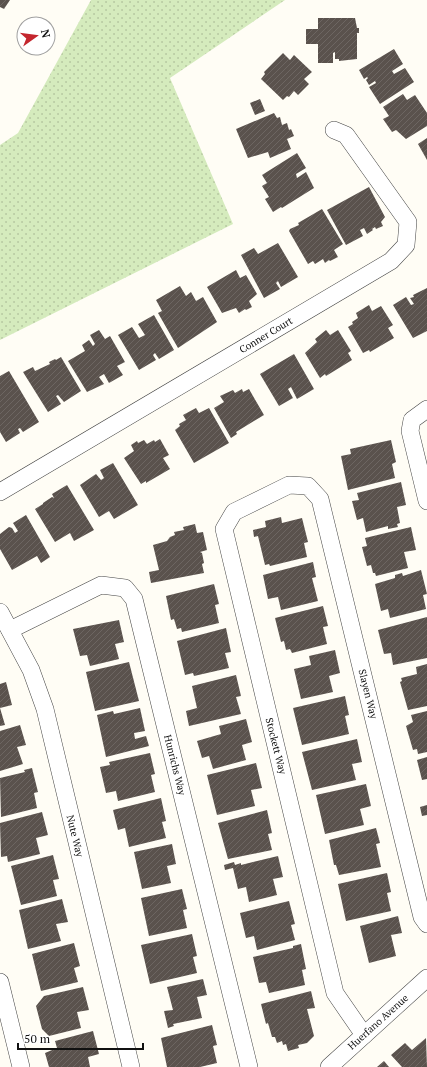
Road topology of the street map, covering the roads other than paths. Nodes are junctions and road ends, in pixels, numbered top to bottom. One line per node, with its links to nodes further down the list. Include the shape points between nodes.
1 (334, 130): 4 (street, Conner Court, via 346,135 408,222 406,244 391,261)
2 (427, 409): 5 (street, via 412,420 410,431)
3 (289, 485): 8 (street, Slayen Way, via 308,486 320,499 422,917); 11 (street, Stockett Way, via 234,512 224,529 335,993)
4 (0, 492)
5 (427, 501)
6 (0, 612): 7 (street, Nute Way)
7 (10, 630): 13 (street, Nute Way, via 31,670 45,709); 14 (street, Hunrichs Way, via 101,585 125,588 134,599)
8 (427, 924)
9 (427, 978): 11 (street, Huerfano Avenue)
10 (0, 982): 12 (street)
11 (364, 1035): 15 (street, Huerfano Avenue)
12 (22, 1067)
13 (131, 1067)
14 (249, 1067)
15 (329, 1067)

